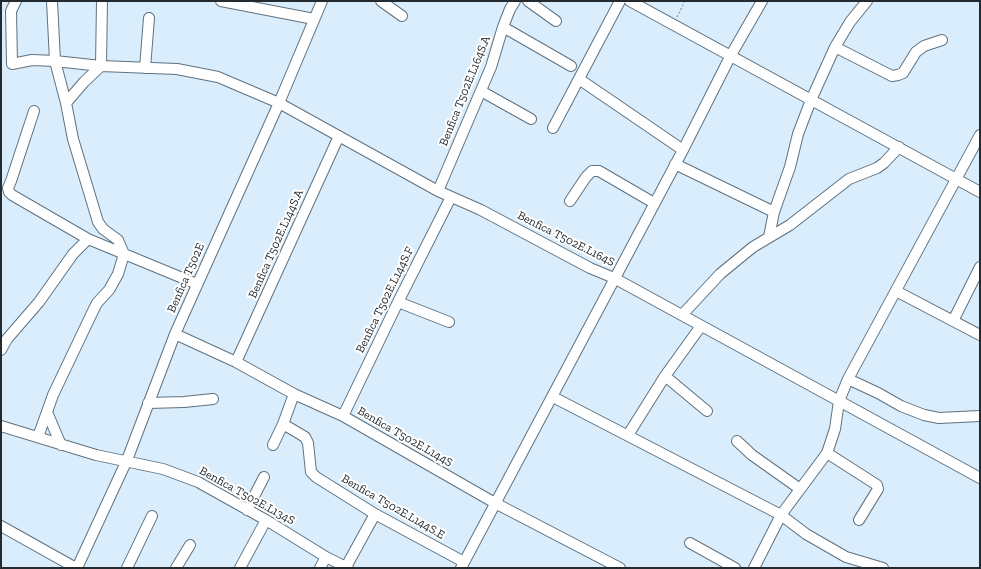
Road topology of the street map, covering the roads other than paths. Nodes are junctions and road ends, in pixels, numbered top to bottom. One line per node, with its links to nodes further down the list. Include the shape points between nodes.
1 (16, 1): 21 (street, Benfica T502E.L164S, via 11,11 12,64 32,60)
2 (52, 1): 21 (street)
3 (102, 1): 22 (street)
4 (221, 1): 15 (street)
5 (322, 1): 15 (street, Benfica T502E)
6 (381, 1): 13 (street)
7 (515, 1): 17 (street, Benfica T502E.L164S.A)
8 (528, 1): 16 (street)
9 (620, 1): 25 (street)
10 (630, 1): 20 (street)
11 (762, 1): 20 (street)
12 (867, 1): 19 (street)
13 (402, 16)
14 (149, 18): 24 (street)
15 (314, 19): 29 (street, Benfica T502E)
16 (556, 21)
17 (503, 26): 23 (street); 26 (street, Benfica T502E.L164S.A)
18 (942, 40): 19 (street, via 924,46 916,52 903,72 892,76)
19 (835, 47): 27 (street)
20 (730, 55): 27 (street); 36 (street)
21 (55, 61): 22 (street, Benfica T502E.L164S); 28 (street)
22 (101, 66): 24 (street, Benfica T502E.L164S); 28 (street)
23 (571, 66)
24 (145, 68): 29 (street, Benfica T502E.L164S, via 177,69 218,77)
25 (579, 79): 32 (street); 36 (street)
26 (480, 91): 31 (street); 39 (street, Benfica T502E.L164S.A)
27 (811, 100): 35 (street); 44 (street)
28 (66, 103): 47 (street, via 73,139 98,222 118,240)
29 (279, 103): 34 (street, Benfica T502E.L164S); 50 (street, Benfica T502E)
30 (34, 112): 46 (street, via 10,181 9,192)
31 (532, 119)
32 (553, 128)
33 (980, 135): 38 (street)
34 (339, 136): 39 (street, Benfica T502E.L164S); 61 (street, Benfica T502E.L144S.A)
35 (899, 147): 38 (street); 45 (street, via 877,168 849,179 790,225)
36 (682, 150): 37 (street)
37 (675, 164): 43 (street); 44 (street)
38 (956, 179): 40 (street); 51 (street)
39 (438, 191): 41 (street, Benfica T502E.L164S)
40 (980, 192)
41 (451, 197): 49 (street, Benfica T502E.L164S, via 508,223 590,268); 52 (street, Benfica T502E.L144S.F)
42 (570, 201): 43 (street, via 586,177 592,171 599,171)
43 (654, 203): 49 (street)
44 (774, 212): 45 (street)
45 (769, 236): 53 (street, via 720,274)
46 (88, 240): 47 (street); 59 (street, via 73,254 39,302)
47 (124, 254): 50 (street); 70 (street, via 118,274 92,313)
48 (980, 267): 54 (street)
49 (614, 278): 53 (street, Benfica T502E.L164S); 65 (street)
50 (197, 284): 57 (street, Benfica T502E)
51 (896, 290): 54 (street); 63 (street)
52 (398, 302): 55 (street); 71 (street, Benfica T502E.L144S.F)
53 (682, 315): 56 (street, Benfica T502E.L164S)
54 (952, 321): 58 (street)
55 (449, 322)
56 (701, 326): 62 (street); 67 (street, Benfica T502E.L164S)
57 (174, 334): 61 (street, Benfica T502E.L144S); 68 (street, Benfica T502E)
58 (980, 335)
59 (4, 337): 60 (street)
60 (1, 350)
61 (236, 362): 64 (street, Benfica T502E.L144S)
62 (665, 376): 69 (street); 75 (street)
63 (848, 380): 67 (street); 72 (street, via 924,415 939,418)
64 (294, 394): 71 (street, Benfica T502E.L144S); 73 (street)
65 (553, 397): 75 (street); 85 (street)
66 (213, 399): 68 (street)
67 (839, 401): 80 (street, via 835,429); 83 (street, Benfica T502E.L164S)
68 (148, 403): 81 (street, Benfica T502E)
69 (707, 411)
70 (47, 412): 76 (street); 78 (street)
71 (343, 416): 85 (street, Benfica T502E.L144S)
72 (980, 416)
73 (283, 424): 79 (street); 87 (street, Benfica T502E.L144S.E, via 305,438 308,443 311,472 316,477)
74 (1, 426): 76 (street, Benfica T502E.L134S)
75 (628, 435): 88 (street)
76 (38, 437): 78 (street, Benfica T502E.L134S)
77 (737, 441): 84 (street, via 752,455)
78 (61, 444): 81 (street, Benfica T502E.L134S, via 96,455)
79 (273, 445)
80 (827, 453): 84 (street); 91 (street, via 877,484 878,489)
81 (127, 460): 86 (street, Benfica T502E.L134S, via 163,469 198,482); 98 (street, Benfica T502E)
82 (264, 477): 86 (street)
83 (980, 478)
84 (800, 489): 88 (street)
85 (495, 503): 96 (street, Benfica T502E.L144S); 97 (street)
86 (247, 510): 90 (street, Benfica T502E.L134S)
87 (375, 514): 97 (street, Benfica T502E.L144S.E); 103 (street)
88 (781, 515): 107 (street); 108 (street, via 806,534 846,557)
89 (152, 516): 99 (street)
90 (266, 520): 95 (street, Benfica T502E.L134S); 101 (street)
91 (859, 520)
92 (1, 526): 98 (street)
93 (690, 543): 106 (street)
94 (190, 545): 100 (street)
95 (326, 557): 102 (street); 103 (street, Benfica T502E.L134S)
96 (604, 559): 104 (street); 105 (street, Benfica T502E.L144S)
97 (463, 565)
98 (76, 568)
99 (127, 568)
100 (176, 568)
101 (240, 568)
102 (320, 568)
103 (347, 568)
104 (598, 568)
105 (620, 568)
106 (735, 568)
107 (754, 568)
108 (883, 568)

